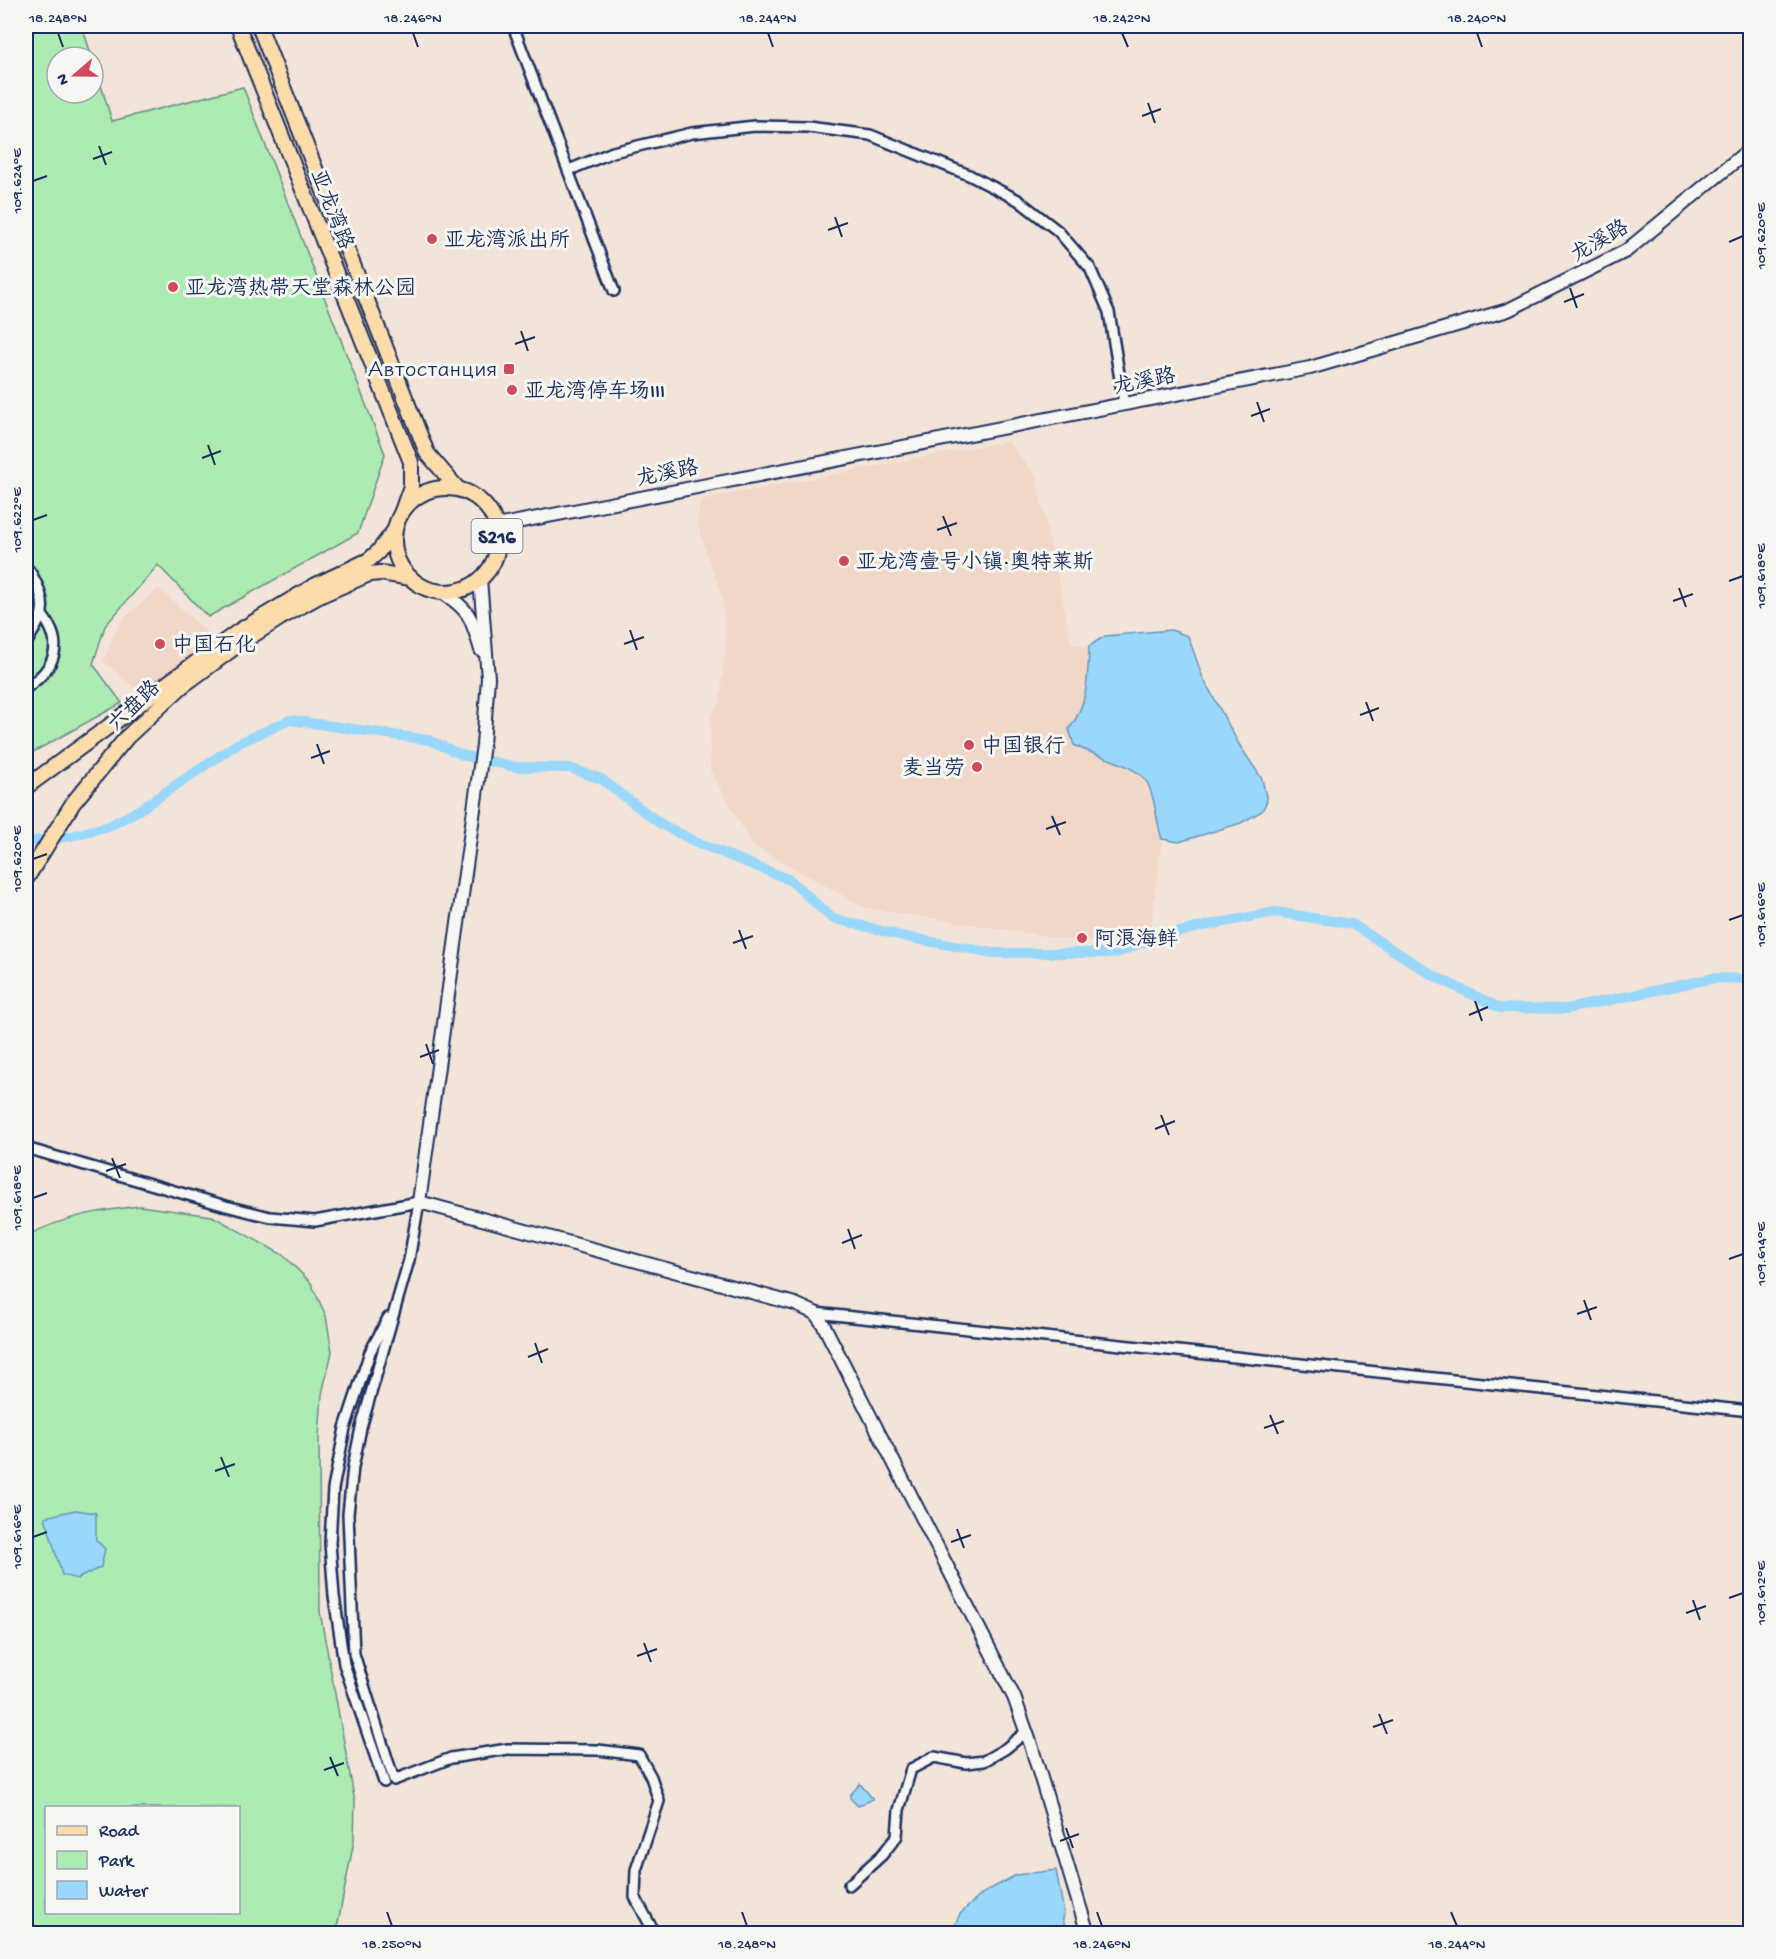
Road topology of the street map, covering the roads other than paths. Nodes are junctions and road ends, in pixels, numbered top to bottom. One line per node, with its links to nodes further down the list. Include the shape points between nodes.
1 (238, 26): 9 (main road, 亚龙湾路, via 411,462 411,486)
2 (259, 26): 8 (main road, 亚龙湾路 / S216, via 428,453)
3 (513, 26): 5 (street)
4 (1750, 149): 7 (street, 龙溪路, via 1626,251 1508,310 1311,368)
5 (569, 170): 6 (street); 7 (street, via 614,152 692,133 755,126 808,127 870,135 969,175 1018,200 1058,231 1090,268 1109,312)
6 (614, 291)
7 (1124, 404): 10 (street, 龙溪路)
8 (458, 489): 9 (main road, via 437,488 417,496); 10 (main road, S216, via 475,497)
9 (402, 511): 11 (main road)
10 (496, 526): 14 (main road, S216, via 498,546 492,564)
11 (394, 531): 13 (main road, via 397,557); 20 (main road, 六盘路, via 369,560 314,586 239,631)
12 (26, 567): 16 (street, via 40,592)
13 (411, 578): 15 (main road); 21 (main road, 六盘路, via 381,573 357,578 300,606 182,686 127,737 73,804)
14 (480, 579): 15 (main road, S216, via 462,590); 18 (street)
15 (442, 592): 18 (street, via 472,618)
16 (42, 615): 17 (street); 19 (street, via 51,627 53,659 40,678)
17 (26, 644)
18 (488, 678): 23 (street, via 483,745)
19 (26, 688)
20 (26, 787)
21 (28, 876)
22 (26, 1148): 23 (street, via 270,1217 315,1221)
23 (419, 1202): 24 (street); 25 (street, via 795,1304)
24 (399, 1294): 28 (street, via 370,1352 345,1428 333,1489 330,1543 344,1664); 30 (street, via 362,1428 348,1514 354,1654 394,1780 451,1758 508,1749 598,1750 639,1755 659,1801 636,1870 635,1897)
25 (815, 1313): 26 (street); 27 (street, via 987,1643 1014,1697)
26 (1750, 1411)
27 (1026, 1732): 29 (street, via 984,1761 966,1763 934,1756 911,1769 899,1810 897,1836); 31 (street)
28 (384, 1782)
29 (849, 1885)
30 (655, 1934)
31 (1089, 1934)

